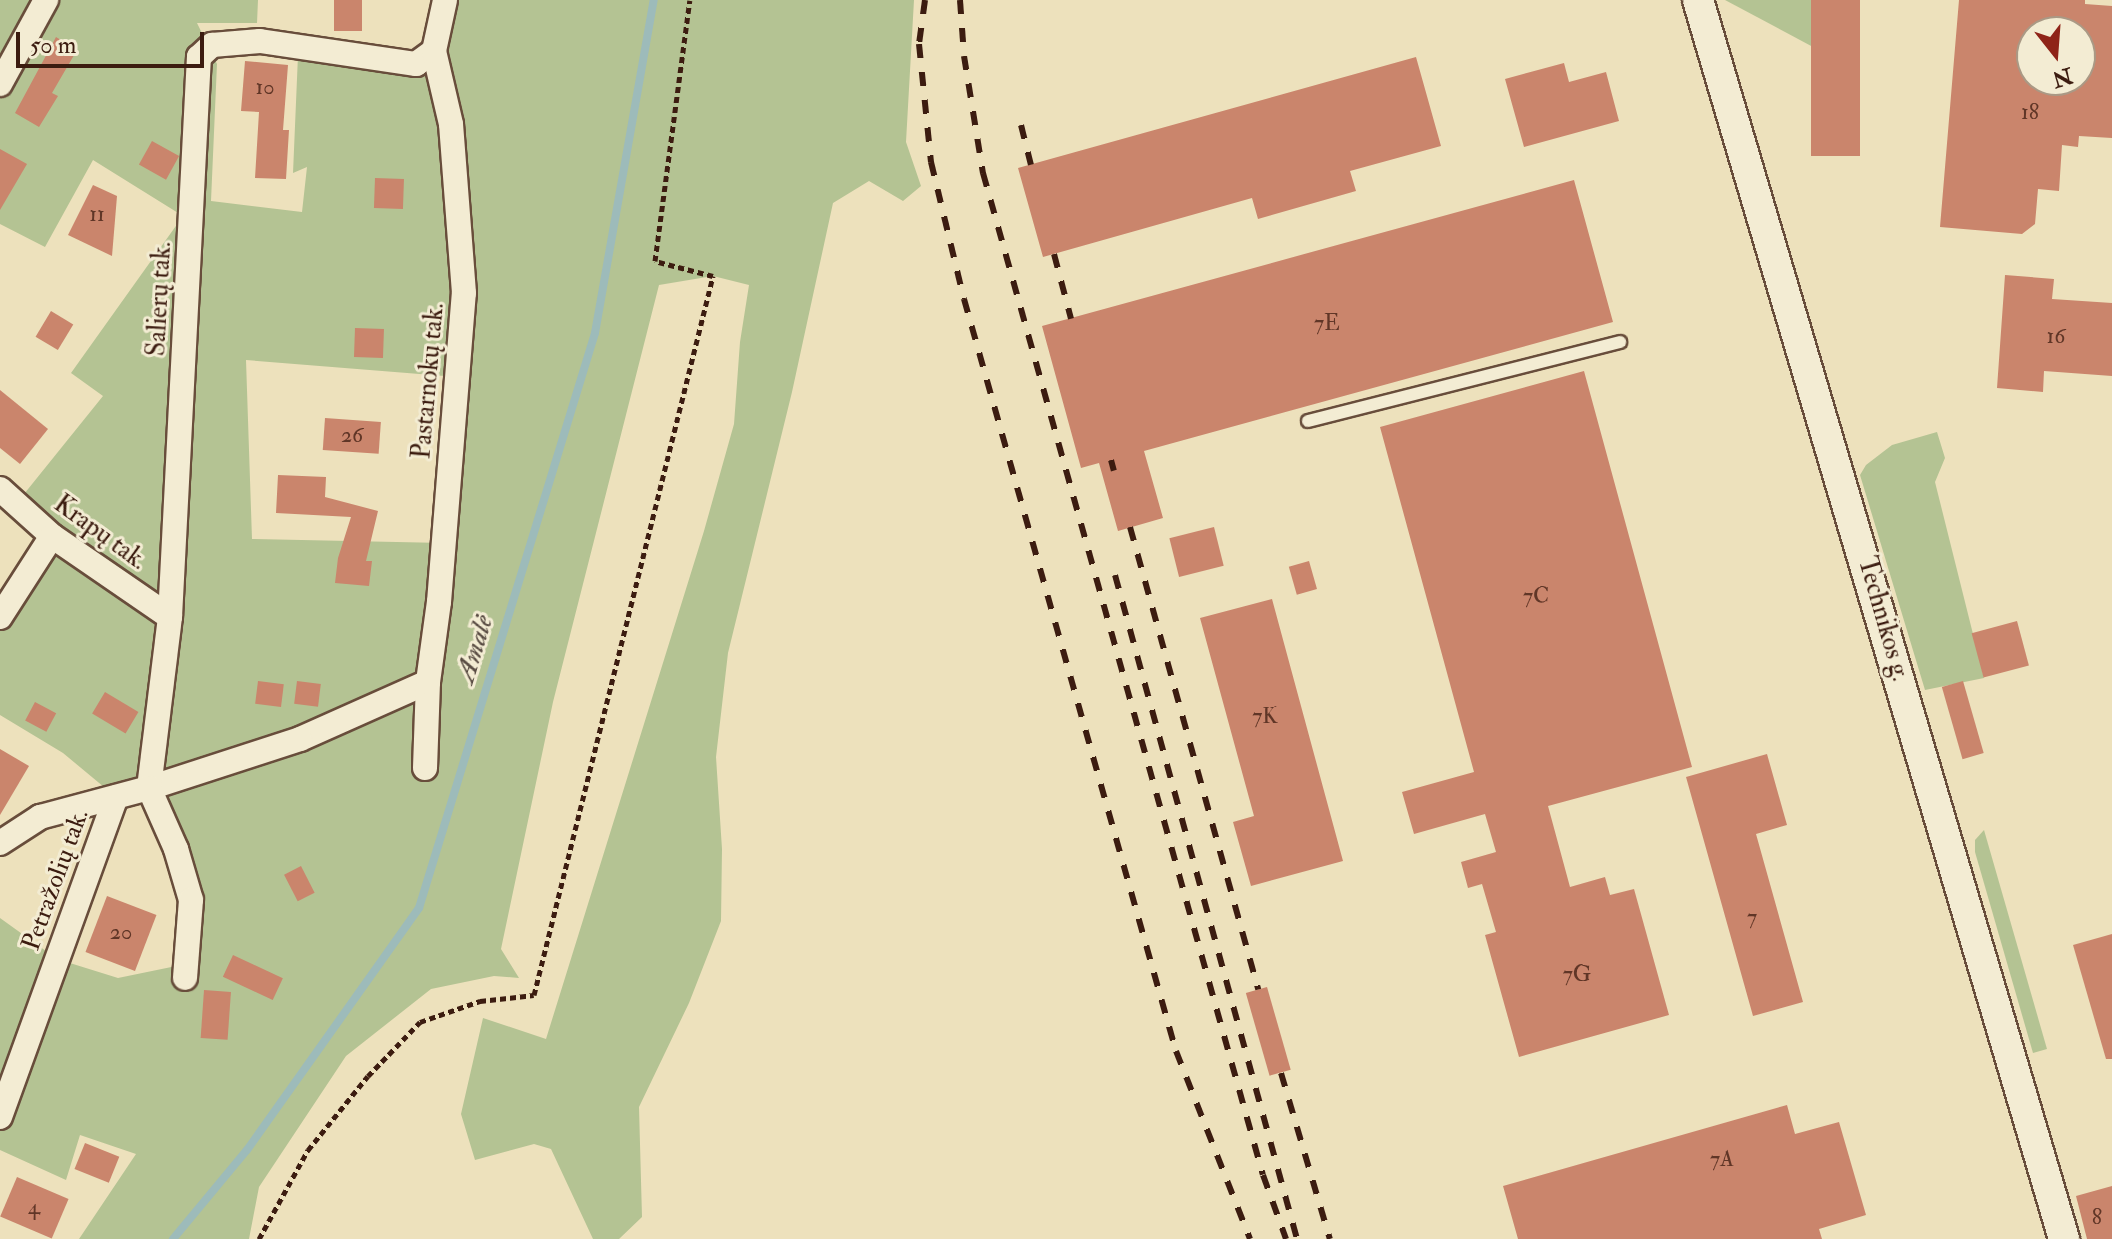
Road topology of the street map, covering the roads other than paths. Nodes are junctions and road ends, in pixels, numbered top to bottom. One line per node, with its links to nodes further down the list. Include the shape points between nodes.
1 (46, 0): 5 (street)
2 (445, 0): 4 (street, Pastarnokų tak.)
3 (1698, 0): 19 (street, Technikos g.)
4 (434, 51): 11 (street, Salierų tak., via 416,64 260,41 212,45 199,57); 12 (street, Pastarnokų tak., via 451,124 464,293)
5 (0, 84)
6 (1620, 342): 7 (lane)
7 (1308, 421)
8 (0, 489): 9 (street, Krapų tak.)
9 (52, 536): 10 (street); 11 (street, Krapų tak.)
10 (0, 617)
11 (170, 617): 14 (street, Salierų tak.)
12 (428, 682): 13 (street, Pastarnokų tak.); 14 (street, via 300,739)
13 (425, 768)
14 (149, 788): 15 (street); 17 (street, via 191,900)
15 (116, 797): 16 (street, via 40,817); 18 (street, Petražolių tak.)
16 (0, 843)
17 (185, 978)
18 (0, 1117)
19 (2064, 1239)

